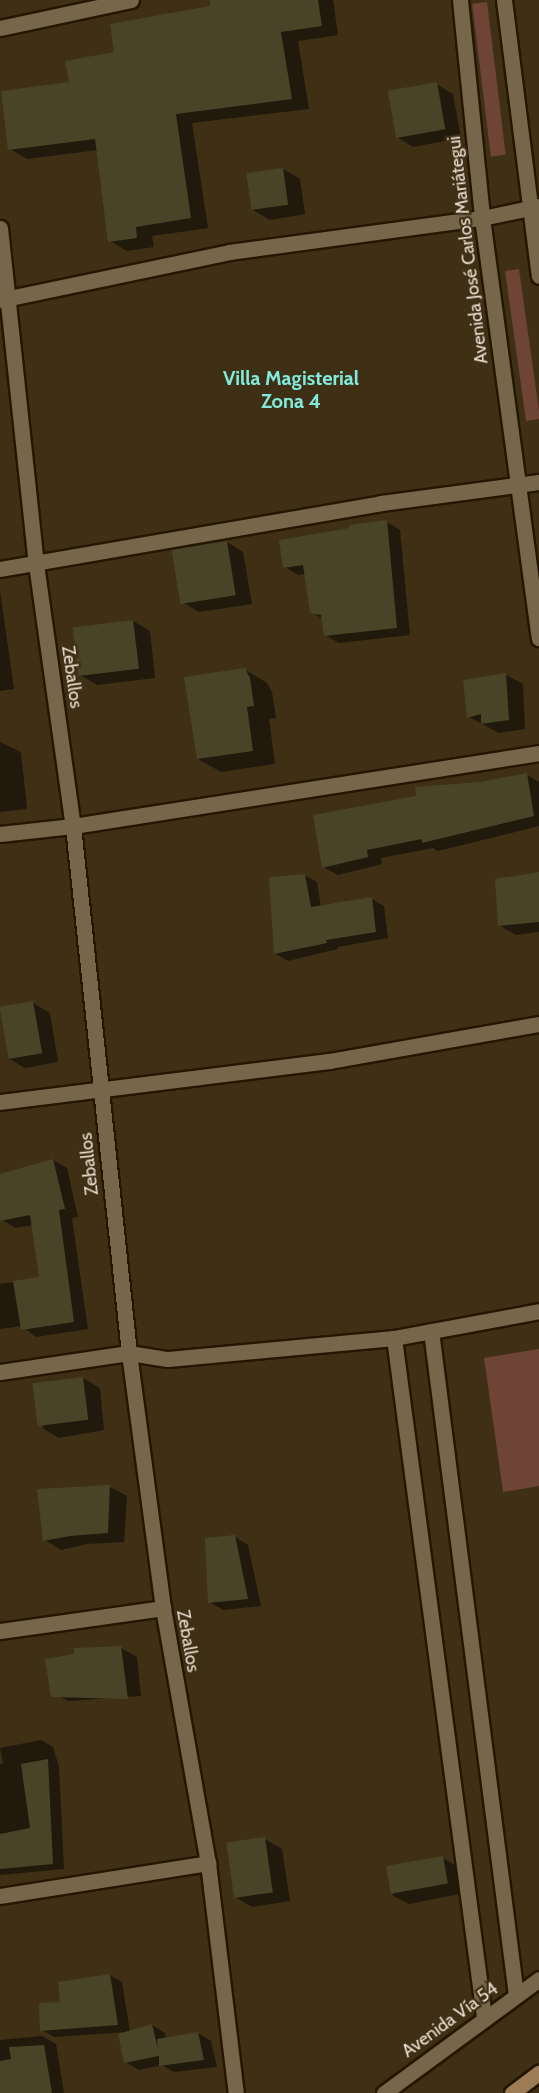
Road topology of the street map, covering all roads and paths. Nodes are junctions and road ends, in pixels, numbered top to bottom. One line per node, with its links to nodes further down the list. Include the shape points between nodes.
1 (131, 0): 4 (street)
2 (460, 0): 6 (street, Avenida José Carlos Mariátegui)
3 (504, 0): 5 (street)
4 (0, 28)
5 (535, 206): 6 (street); 8 (street)
6 (482, 218): 9 (street, via 229,252); 11 (street, Avenida José Carlos Mariátegui)
7 (0, 228): 9 (street, Zeballos)
8 (539, 276)
9 (4, 299): 12 (street, Zeballos)
10 (539, 482): 11 (street)
11 (518, 486): 12 (street, via 381,503); 14 (street, Avenida José Carlos Mariátegui)
12 (36, 564): 13 (street); 16 (street, Zeballos)
13 (0, 569)
14 (539, 638)
15 (539, 753): 16 (street)
16 (73, 826): 17 (street); 19 (street, Zeballos)
17 (0, 834)
18 (539, 1024): 19 (street, via 328,1061)
19 (101, 1090): 20 (street); 24 (street, Zeballos)
20 (0, 1102)
21 (539, 1311): 22 (street)
22 (431, 1331): 23 (street); 31 (street)
23 (394, 1338): 24 (street, via 168,1359); 32 (street)
24 (129, 1353): 25 (street); 26 (street, Zeballos)
25 (0, 1372)
26 (163, 1608): 27 (street); 28 (street, Zeballos)
27 (0, 1631)
28 (208, 1863): 29 (street); 34 (street, Zeballos)
29 (0, 1896)
30 (539, 1978): 31 (street, Avenida Vía 54)
31 (516, 1995): 32 (street, Avenida Vía 54)
32 (484, 2017): 35 (street, Avenida Vía 54)
33 (539, 2073): 36 (main road)
34 (236, 2093)
35 (384, 2093)
36 (512, 2093)

